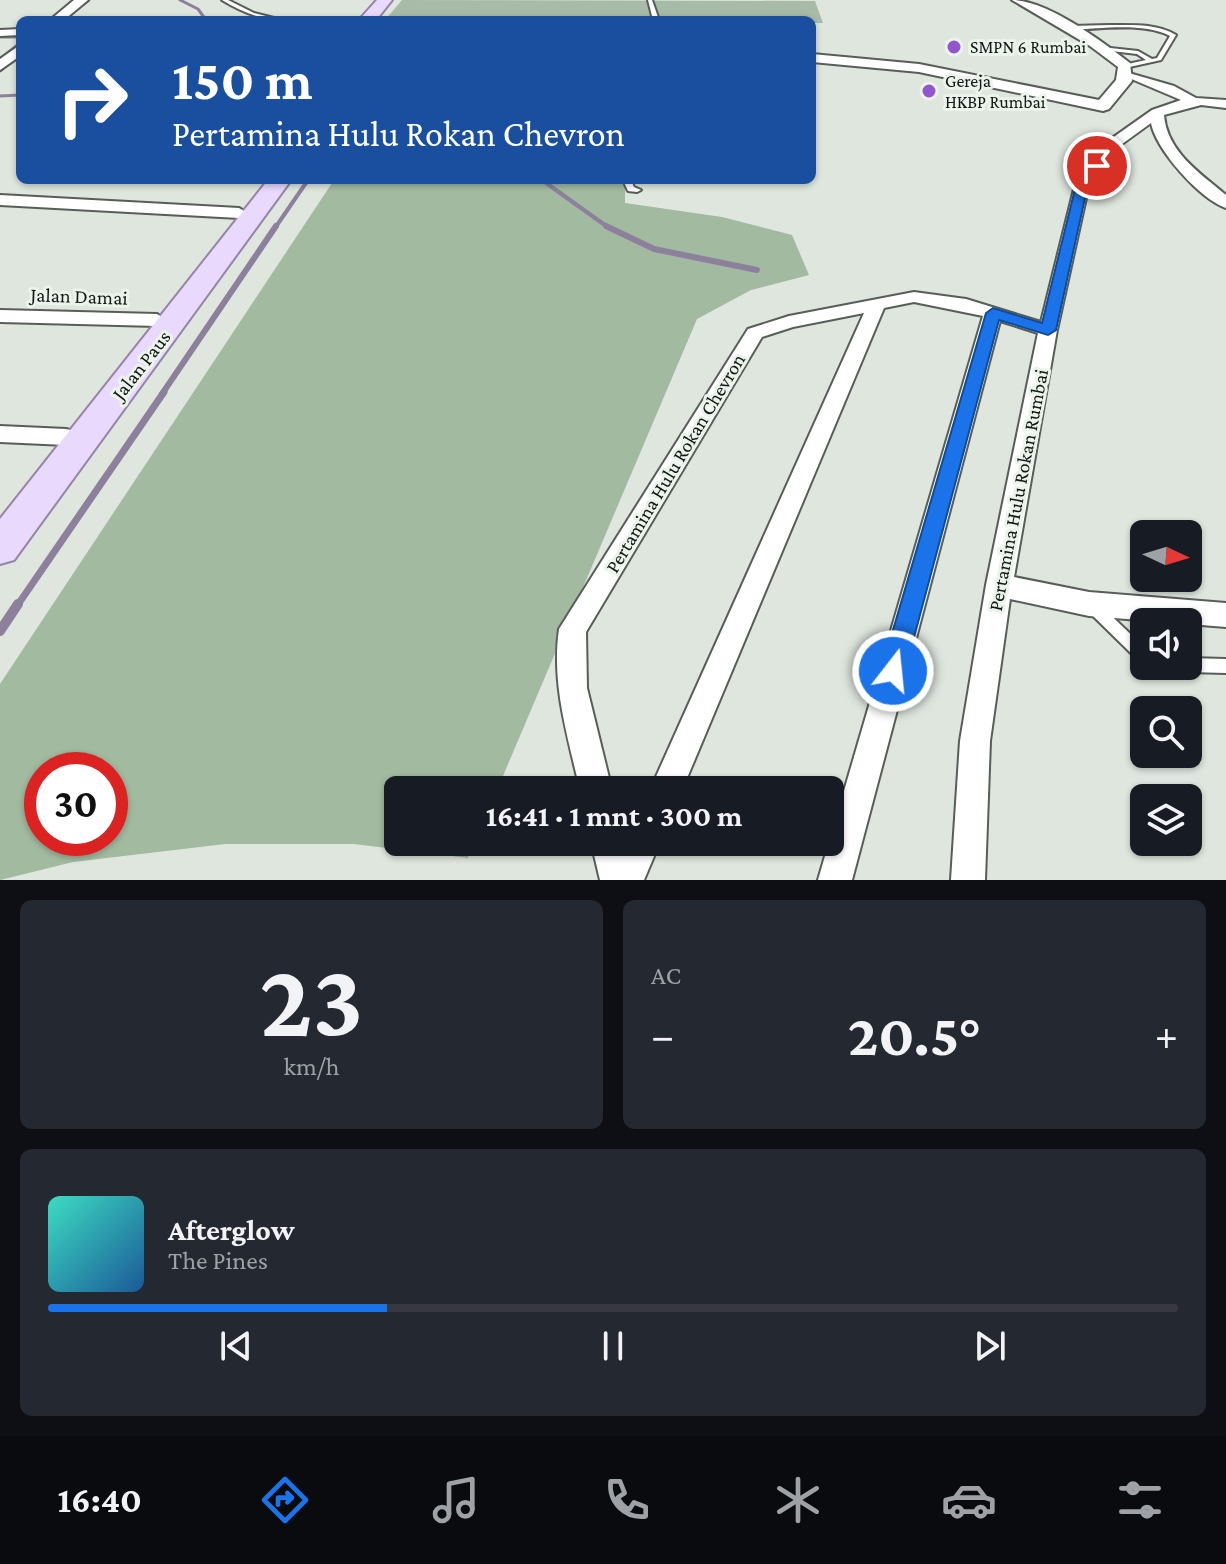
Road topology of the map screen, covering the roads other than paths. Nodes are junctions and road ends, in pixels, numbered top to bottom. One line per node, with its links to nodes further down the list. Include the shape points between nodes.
1 (82, 0): 6 (street)
2 (224, 0): 7 (lane)
3 (385, 0): 8 (main road)
4 (395, 0): 9 (main road)
5 (1018, 0): 10 (street)
6 (61, 16)
7 (261, 16)
8 (371, 16)
9 (381, 16)
10 (1071, 28): 11 (street); 14 (lane, via 1172,33 1167,49)
11 (1103, 48): 14 (lane, via 1138,53); 16 (street)
12 (16, 52): 15 (street)
13 (816, 58): 16 (street, via 919,68 1103,106 1116,94)
14 (1152, 61): 16 (lane)
15 (0, 66)
16 (1126, 70): 17 (street, via 1170,89)
17 (1187, 103): 18 (street); 19 (street, Pertamina Hulu Rokan Rumbai)
18 (1226, 104)
19 (1157, 113): 25 (street, via 1156,127 1169,151); 31 (street, Pertamina Hulu Rokan Rumbai, via 1113,144 1081,189)
20 (262, 184): 26 (main road, Jalan Paus)
21 (277, 184): 35 (main road, Jalan Paus)
22 (629, 184): 23 (lane)
23 (637, 190)
24 (0, 200): 26 (street)
25 (1226, 203)
26 (239, 213): 30 (main road, Jalan Paus)
27 (878, 302): 28 (street, Pertamina Hulu Rokan Chevron, via 936,298); 42 (street, Pertamina Hulu Rokan Chevron, via 755,333 573,629 570,670); 43 (street)
28 (993, 313): 31 (street, Pertamina Hulu Rokan Chevron); 48 (street)
29 (0, 316): 30 (street, Jalan Damai)
30 (157, 320): 33 (main road, Jalan Paus)
31 (1048, 330): 36 (street, Pertamina Hulu Rokan Rumbai)
32 (0, 434): 33 (street)
33 (66, 437): 34 (main road, Jalan Paus)
34 (0, 519)
35 (0, 548)
36 (999, 585): 37 (street); 49 (street, Pertamina Hulu Rokan Rumbai, via 975,741)
37 (1089, 604): 38 (street); 39 (lane)
38 (1226, 615)
39 (1130, 643)
40 (1202, 665): 41 (lane)
41 (1226, 666)
42 (593, 776)
43 (672, 776)
44 (611, 856): 46 (street)
45 (637, 856): 47 (street)
46 (617, 880)
47 (627, 880)
48 (835, 880)
49 (968, 880)

